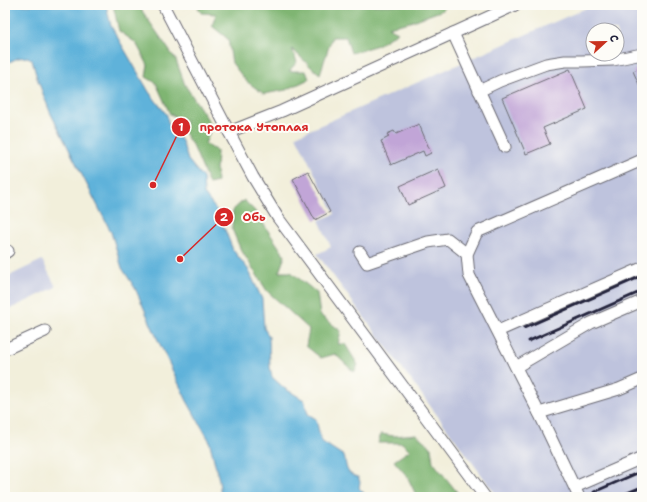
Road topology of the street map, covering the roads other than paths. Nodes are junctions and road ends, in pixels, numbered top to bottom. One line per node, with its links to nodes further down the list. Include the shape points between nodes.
1 (163, 5): 6 (street)
2 (515, 5): 3 (street)
3 (453, 33): 5 (street); 6 (street, via 282,111)
4 (642, 54): 5 (street, via 614,60 565,60 546,64)
5 (479, 90): 7 (street)
6 (229, 132): 21 (street, via 278,218)
7 (505, 147)
8 (642, 160): 10 (street, via 477,232)
9 (360, 252): 10 (street, via 367,263 428,242 448,240)
10 (468, 254): 14 (street, via 469,275)
11 (642, 268): 14 (street)
12 (642, 301): 16 (street, via 591,323)
13 (45, 331): 15 (street, via 8,348)
14 (498, 331): 16 (street)
15 (5, 347)
16 (516, 367): 18 (street)
17 (642, 379): 18 (street, via 619,389)
18 (539, 413): 20 (street)
19 (642, 458): 20 (street)
20 (577, 492)
21 (485, 497)

